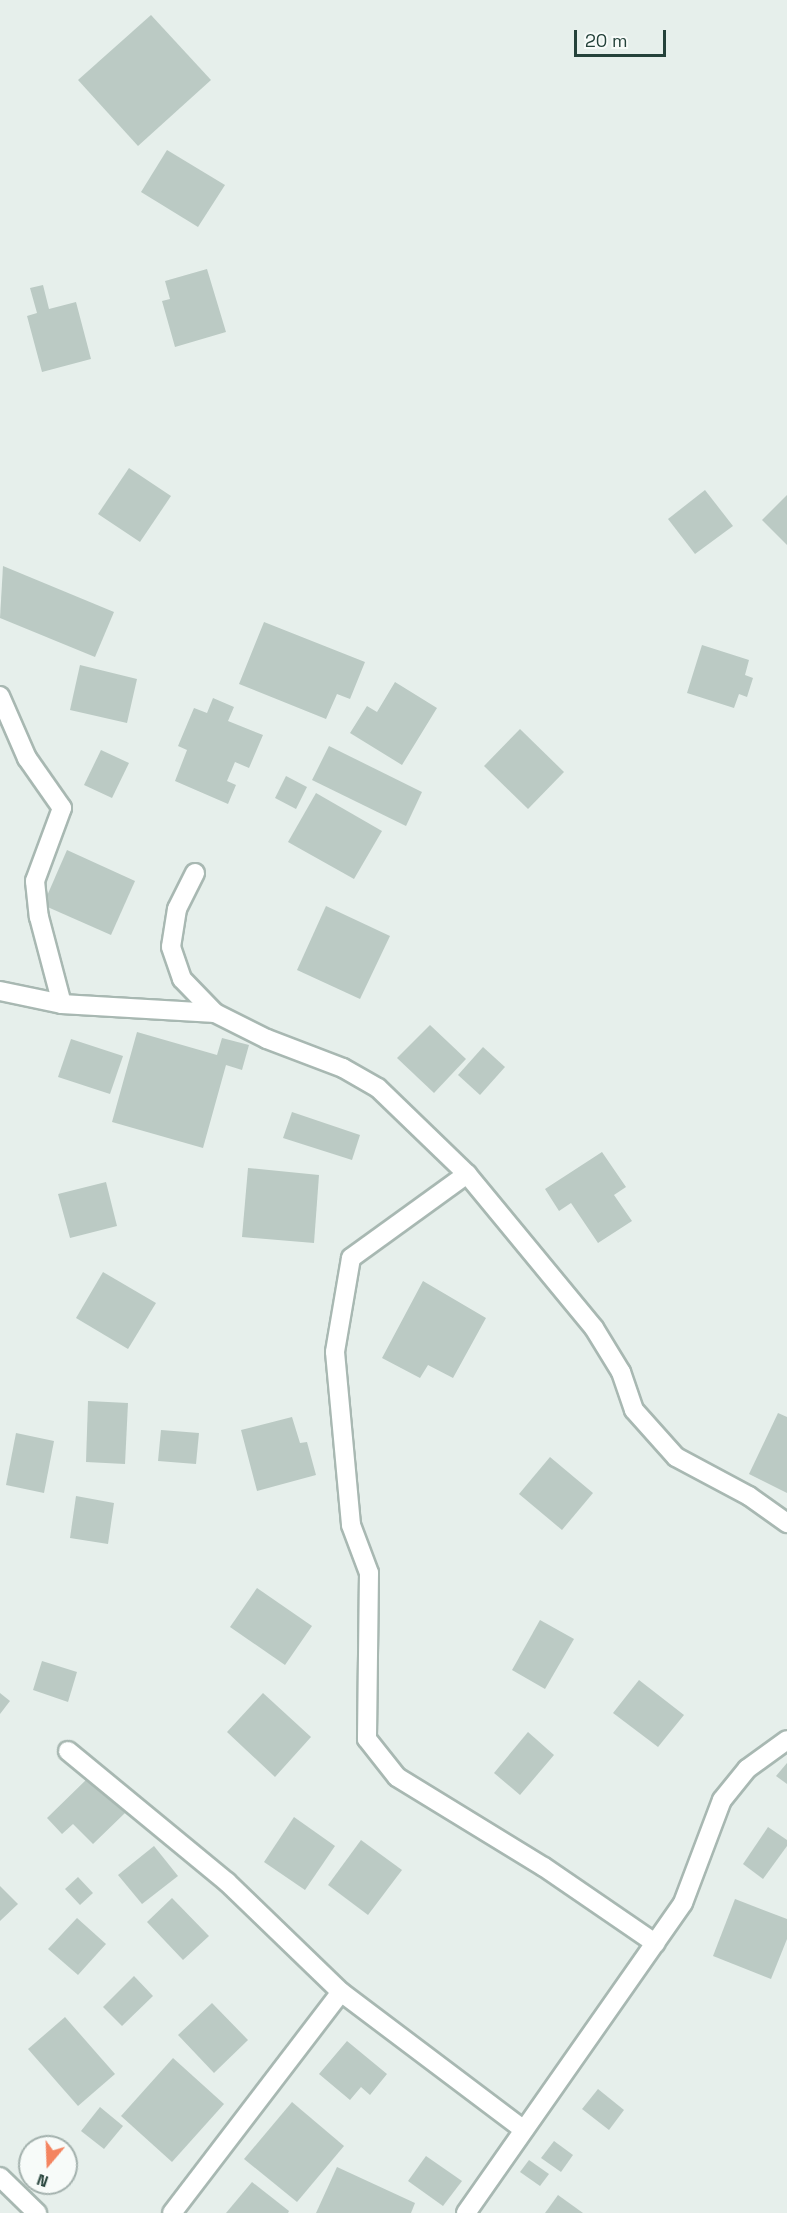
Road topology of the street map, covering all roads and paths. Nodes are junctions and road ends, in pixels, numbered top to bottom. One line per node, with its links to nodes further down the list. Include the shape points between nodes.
1 (0, 696): 4 (street, via 27,758 62,808 35,881 39,917)
2 (195, 873): 5 (street, via 177,909 171,947 182,979)
3 (0, 991): 4 (street)
4 (62, 1004): 5 (street)
5 (215, 1013): 6 (street, via 267,1039 343,1068 378,1088)
6 (467, 1174): 7 (street, via 594,1328 621,1372 634,1410 676,1457 749,1496); 10 (street, via 351,1258 335,1352 351,1525 369,1573 367,1739 397,1776 544,1867)
7 (787, 1523)
8 (787, 1740): 10 (street, via 747,1768 722,1800 682,1903)
9 (68, 1751): 11 (street, via 227,1882)
10 (655, 1943): 12 (street)
11 (341, 1992): 12 (street); 15 (street)
12 (524, 2130): 16 (street)
13 (0, 2177): 14 (street)
14 (38, 2213)
15 (171, 2213)
16 (466, 2213)

